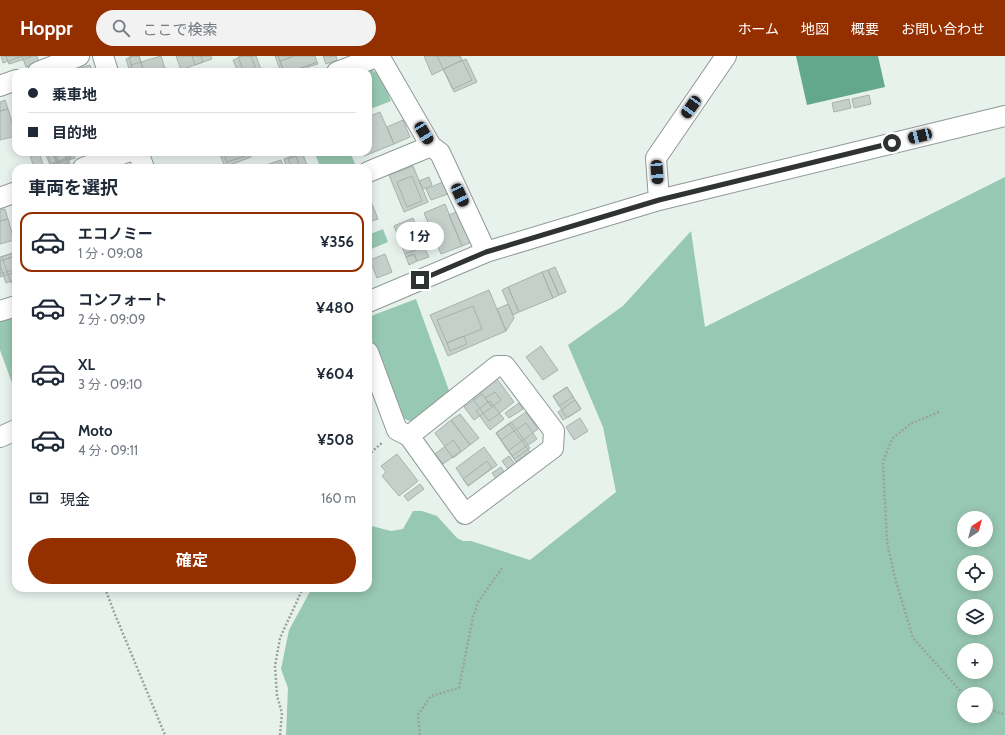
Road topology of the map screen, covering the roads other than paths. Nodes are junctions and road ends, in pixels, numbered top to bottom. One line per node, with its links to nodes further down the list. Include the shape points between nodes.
1 (79, 56): 5 (street)
2 (102, 56): 6 (street)
3 (379, 56): 7 (street); 11 (street)
4 (726, 56): 17 (street, via 656,158)
5 (48, 68)
6 (106, 68)
7 (348, 68)
8 (12, 82): 9 (street)
9 (0, 86)
10 (1005, 116): 17 (street)
11 (431, 146): 14 (street); 18 (street, via 440,153)
12 (116, 156): 13 (street)
13 (94, 164)
14 (372, 170)
15 (12, 194): 16 (street)
16 (0, 198)
17 (659, 200): 18 (street)
18 (486, 252): 19 (street)
19 (372, 300)
20 (12, 308): 21 (street)
21 (0, 312)
22 (372, 363): 24 (street, via 397,430)
23 (12, 432): 25 (street)
24 (409, 436): 24 (street, via 466,514 553,448 554,431 505,366 497,366)
25 (0, 437)

